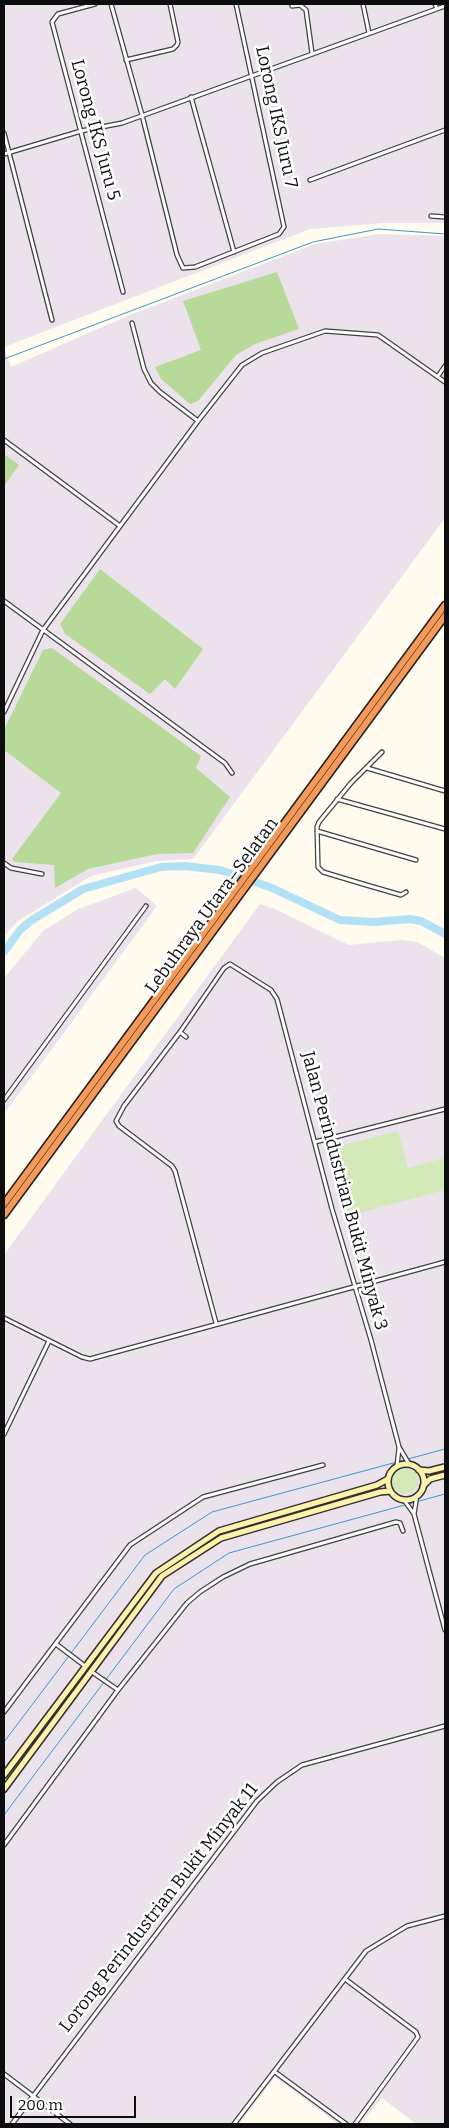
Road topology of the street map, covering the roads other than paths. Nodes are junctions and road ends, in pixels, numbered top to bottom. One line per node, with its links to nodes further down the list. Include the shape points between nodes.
1 (95, 4): 7 (street, Lorong IKS Juru 5)
2 (111, 4): 13 (street)
3 (170, 4): 13 (street, via 177,45 173,49)
4 (236, 4): 14 (street, Lorong IKS Juru 7)
5 (363, 4): 11 (street)
6 (435, 4): 10 (street)
7 (88, 5): 17 (street, Lorong IKS Juru 5, via 58,14 52,22)
8 (292, 6): 12 (street, via 300,5 306,10)
9 (445, 6): 10 (street)
10 (437, 9): 11 (street)
11 (369, 33): 12 (street)
12 (312, 53): 14 (street)
13 (126, 60): 16 (street)
14 (253, 75): 15 (street); 25 (street, Lorong IKS Juru 7, via 285,224 279,234)
15 (191, 97): 16 (street); 25 (street)
16 (142, 115): 17 (street, via 122,123); 25 (street, via 180,264 183,268 195,267)
17 (81, 130): 20 (street); 26 (street, Lorong IKS Juru 5)
18 (445, 130): 22 (street)
19 (4, 133): 20 (street)
20 (8, 152): 21 (street); 27 (street)
21 (4, 154)
22 (310, 180)
23 (431, 216): 24 (street)
24 (445, 217)
25 (234, 252)
26 (123, 292)
27 (52, 320)
28 (132, 323): 32 (street, via 151,383)
29 (445, 366): 30 (street)
30 (438, 376): 31 (street); 32 (street, via 378,335 325,331 262,353 242,365)
31 (445, 382)
32 (198, 421): 34 (street)
33 (4, 440): 34 (street)
34 (120, 526): 38 (street)
35 (4, 601): 38 (street)
36 (445, 605): 49 (highway, Lebuhraya Utara–Selatan)
37 (445, 616): 49 (highway, Lebuhraya Utara–Selatan)
38 (43, 630): 39 (street); 42 (street, via 225,763)
39 (4, 712)
40 (382, 752): 41 (street)
41 (367, 768): 43 (street); 44 (street)
42 (232, 773)
43 (445, 791)
44 (337, 799): 45 (street); 46 (street, via 319,822)
45 (445, 829)
46 (317, 831): 47 (street); 51 (street, via 320,871 401,895)
47 (416, 860)
48 (4, 863): 50 (street, via 11,868)
49 (253, 870): 58 (highway, Lebuhraya Utara–Selatan, via 238,885); 59 (highway, Lebuhraya Utara–Selatan, via 246,886)
50 (42, 874)
51 (406, 892)
52 (146, 906): 55 (street)
53 (180, 1032): 54 (street); 57 (street, Jalan Perindustrian Bukit Minyak 3, via 230,964 276,996); 63 (street, via 116,1121 174,1170)
54 (186, 1037)
55 (4, 1100)
56 (445, 1109): 57 (street)
57 (315, 1142): 61 (street, Jalan Perindustrian Bukit Minyak 3)
58 (4, 1204)
59 (4, 1216)
60 (445, 1262): 61 (street)
61 (355, 1286): 63 (street); 66 (street, Jalan Perindustrian Bukit Minyak 3)
62 (4, 1318): 64 (street)
63 (216, 1323): 64 (street, via 90,1359)
64 (49, 1341): 65 (street)
65 (4, 1434)
66 (399, 1447): 67 (street); 68 (street)
67 (407, 1461): 68 (main road); 71 (main road)
68 (397, 1463): 73 (main road)
69 (323, 1466): 81 (street, via 203,1497 130,1545)
70 (445, 1467): 71 (main road, via 429,1472)
71 (419, 1470): 74 (main road)
72 (445, 1475): 74 (main road, via 430,1479)
73 (388, 1479): 75 (main road); 82 (main road, via 219,1531 156,1573)
74 (423, 1486): 76 (main road)
75 (390, 1491): 77 (main road); 83 (main road, via 221,1538 162,1576)
76 (416, 1500): 77 (main road); 78 (street)
77 (406, 1503): 78 (street)
78 (414, 1514): 80 (street)
79 (403, 1531): 84 (street, via 400,1523 396,1522 250,1564 222,1577 187,1603)
80 (445, 1630)
81 (58, 1645): 82 (street); 85 (street)
82 (84, 1665): 87 (main road)
83 (94, 1674): 84 (street); 88 (main road)
84 (118, 1690): 89 (street)
85 (4, 1712)
86 (445, 1726): 94 (street, Lorong Perindustrian Bukit Minyak 11, via 302,1765 277,1782 257,1801)
87 (4, 1775)
88 (4, 1789)
89 (4, 1845)
90 (445, 1916): 91 (street, via 407,1926 386,1938 366,1951)
91 (345, 1979): 92 (street); 99 (street, via 416,2032 418,2037)
92 (274, 2072): 97 (street); 98 (street)
93 (4, 2074): 94 (street)
94 (32, 2097): 95 (street, Lorong Perindustrian Bukit Minyak 11); 96 (street)
95 (12, 2124)
96 (70, 2124)
97 (234, 2124)
98 (346, 2124)
99 (356, 2124)

